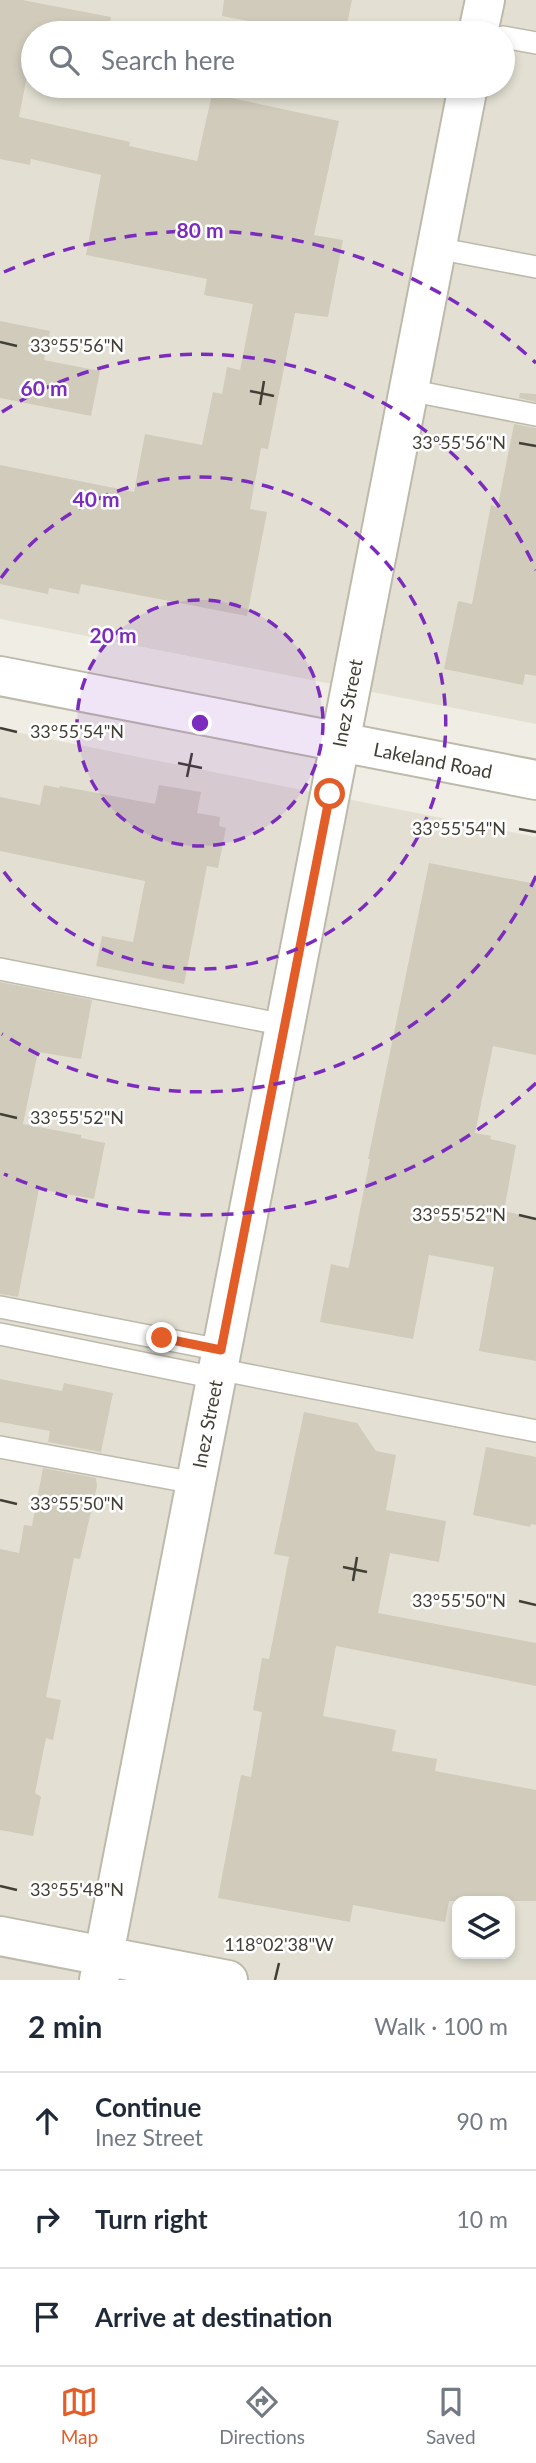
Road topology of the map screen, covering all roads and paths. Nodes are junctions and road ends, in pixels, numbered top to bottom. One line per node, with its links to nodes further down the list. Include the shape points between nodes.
1 (485, 0): 2 (street)
2 (482, 21)
3 (515, 39): 4 (lane)
4 (536, 43)
5 (466, 98): 6 (street, Inez Street)
6 (436, 248): 7 (lane); 8 (street, Inez Street)
7 (536, 267)
8 (408, 390): 9 (lane); 11 (street, Inez Street)
9 (536, 415)
10 (0, 676): 11 (street, Lakeland Road)
11 (340, 742): 12 (street, Lakeland Road); 14 (street, Inez Street)
12 (536, 780)
13 (0, 969): 14 (lane)
14 (285, 1025): 17 (street, Inez Street)
15 (0, 1307): 17 (lane)
16 (0, 1334): 17 (lane)
17 (218, 1365): 18 (lane); 20 (street, Inez Street)
18 (536, 1431)
19 (0, 1447): 20 (lane)
20 (195, 1483): 22 (street, Inez Street)
21 (0, 1936): 22 (street)
22 (101, 1968): 23 (street)
23 (228, 1980)

